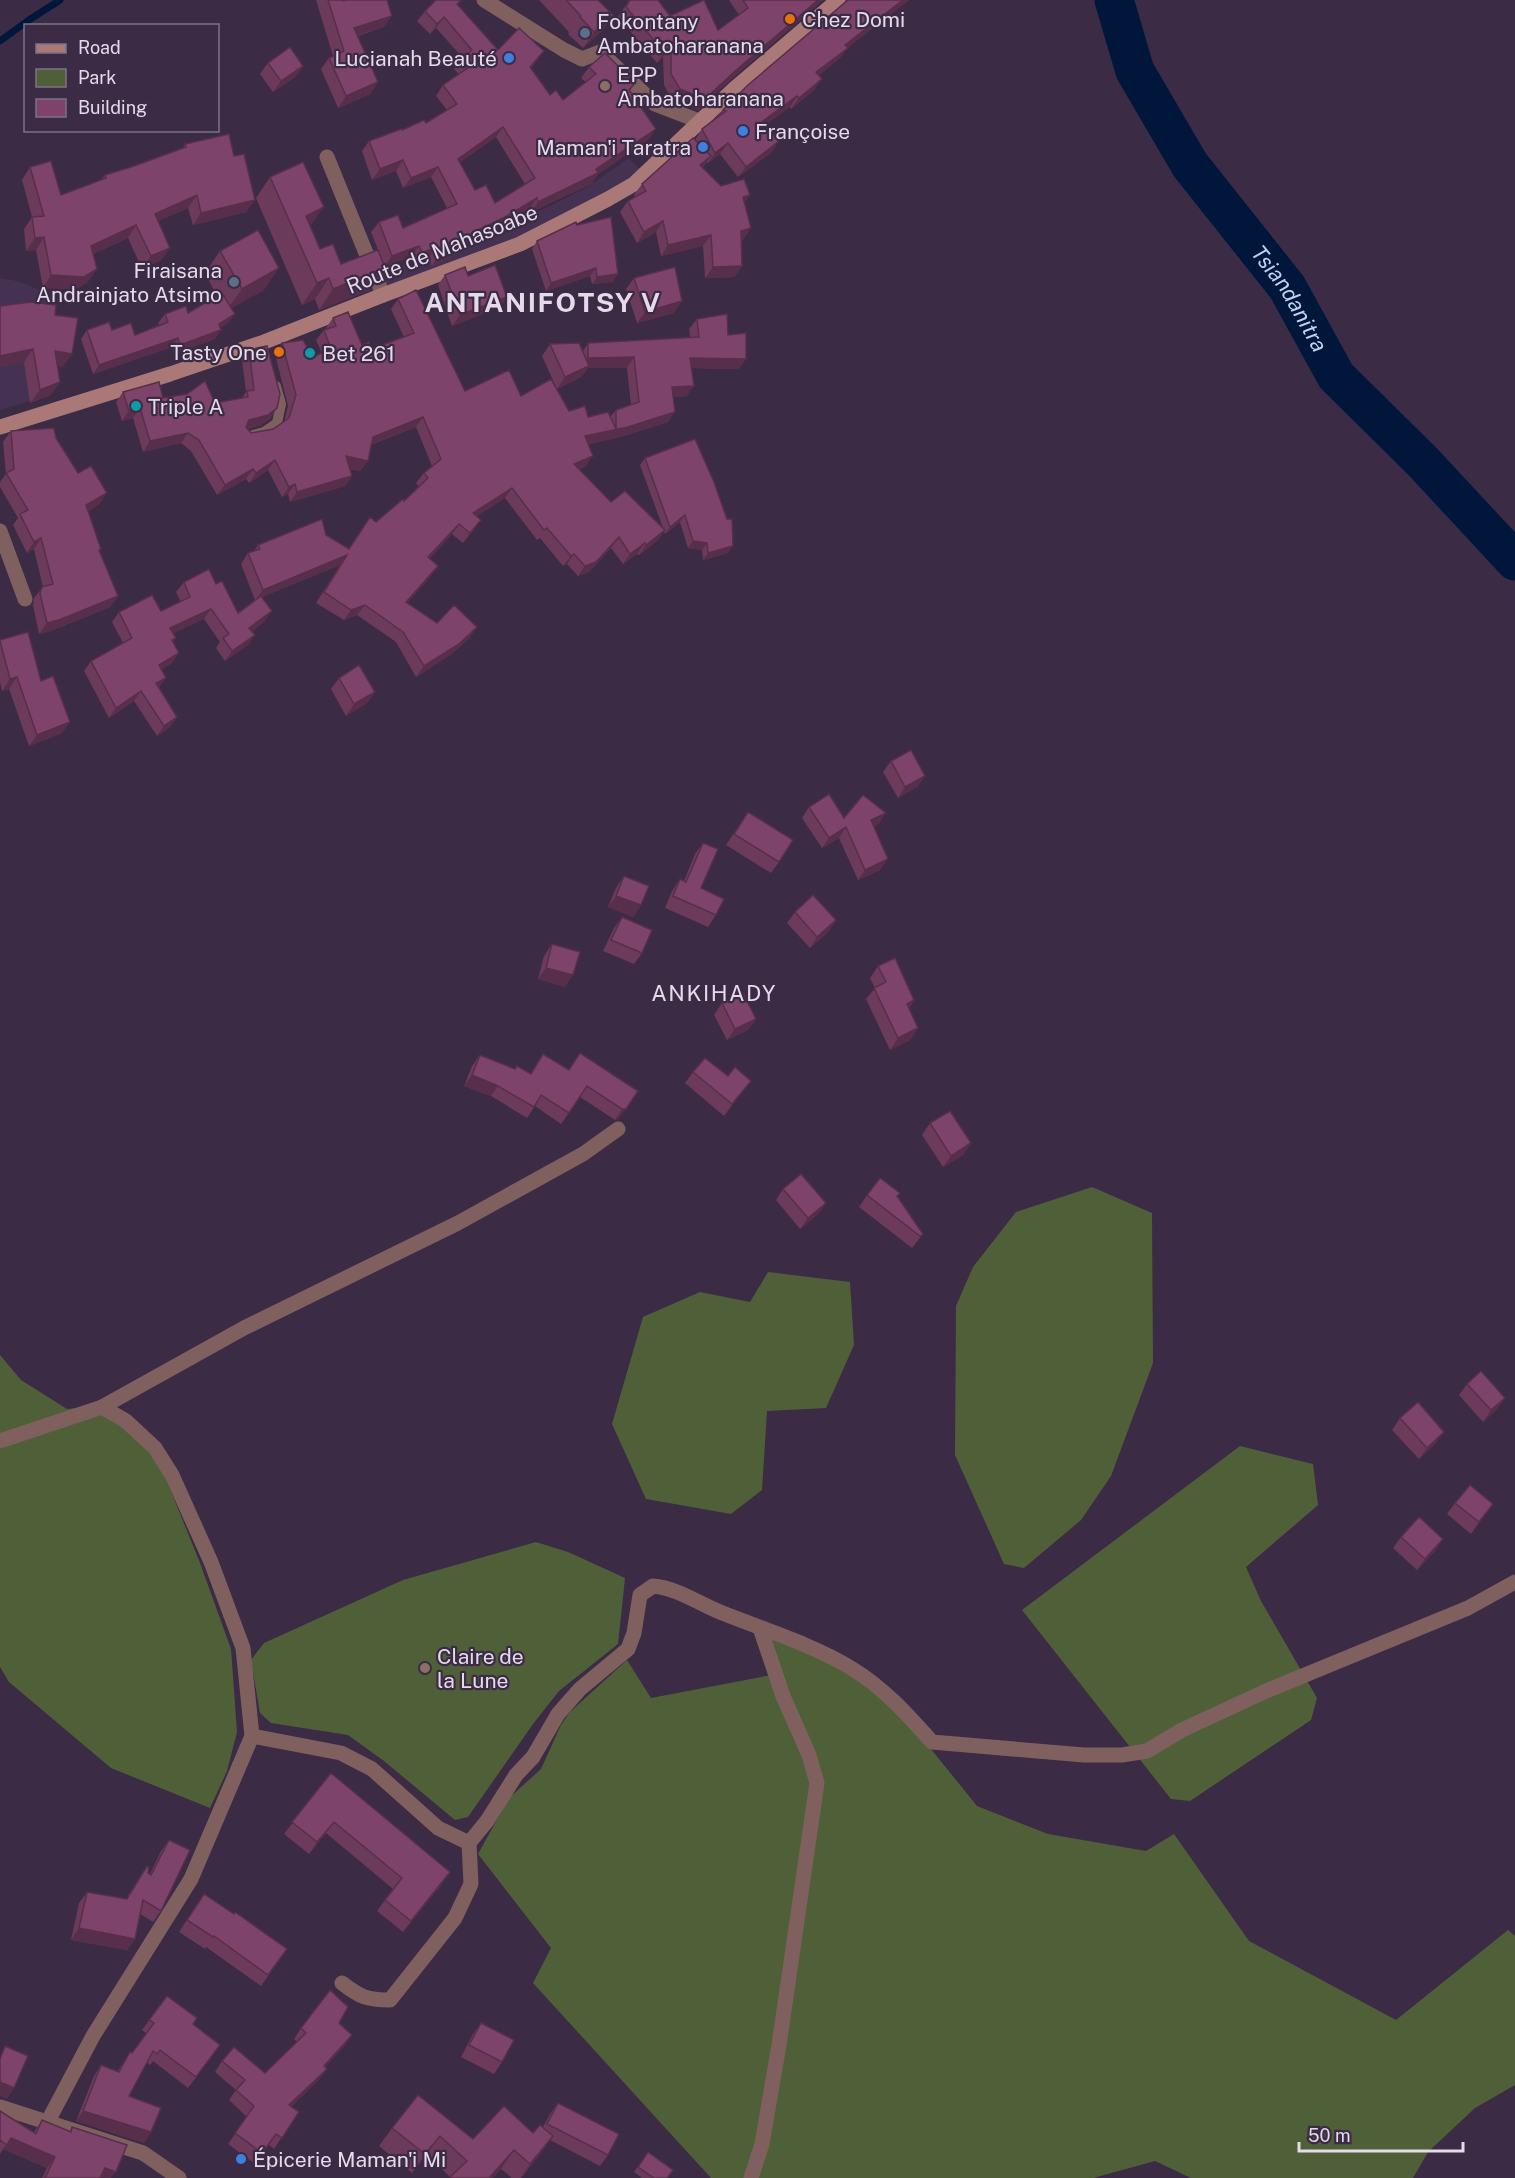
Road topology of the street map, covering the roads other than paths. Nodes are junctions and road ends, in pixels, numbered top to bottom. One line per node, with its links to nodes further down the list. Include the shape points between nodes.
1 (484, 0): 3 (street, via 582,59 600,52 656,104)
2 (838, 0): 3 (street, Route de Mahasoabe)
3 (699, 122): 5 (street, Route de Mahasoabe, via 634,184 608,199 520,244)
4 (327, 157): 5 (street)
5 (383, 295): 7 (street, Route de Mahasoabe, via 265,347)
6 (272, 373): 8 (lane, via 281,404 277,423 264,432)
7 (0, 427)
8 (246, 436)
9 (0, 531): 10 (street)
10 (25, 598)
11 (618, 1129): 12 (street, via 583,1154 477,1213 244,1328)
12 (102, 1407): 13 (street); 16 (street, via 126,1420 155,1448 172,1475 211,1562 243,1648)
13 (0, 1441)
14 (1515, 1582): 15 (street, via 1468,1608 1266,1691 1147,1750 1122,1755 932,1742 896,1702 852,1668)
15 (760, 1628): 17 (street, via 669,1587 653,1586 640,1595 628,1649 580,1689 558,1714 533,1757); 22 (street, via 817,1783 777,2056 762,2144)
16 (252, 1736): 17 (street, via 341,1753 372,1769 438,1828); 20 (street, via 191,1879 93,2036)
17 (469, 1843): 18 (street, via 471,1884 455,1918 390,2000 361,1997)
18 (342, 1983)
19 (0, 2107): 20 (street)
20 (47, 2123): 21 (street, via 143,2153)
21 (179, 2178)
22 (751, 2178)

